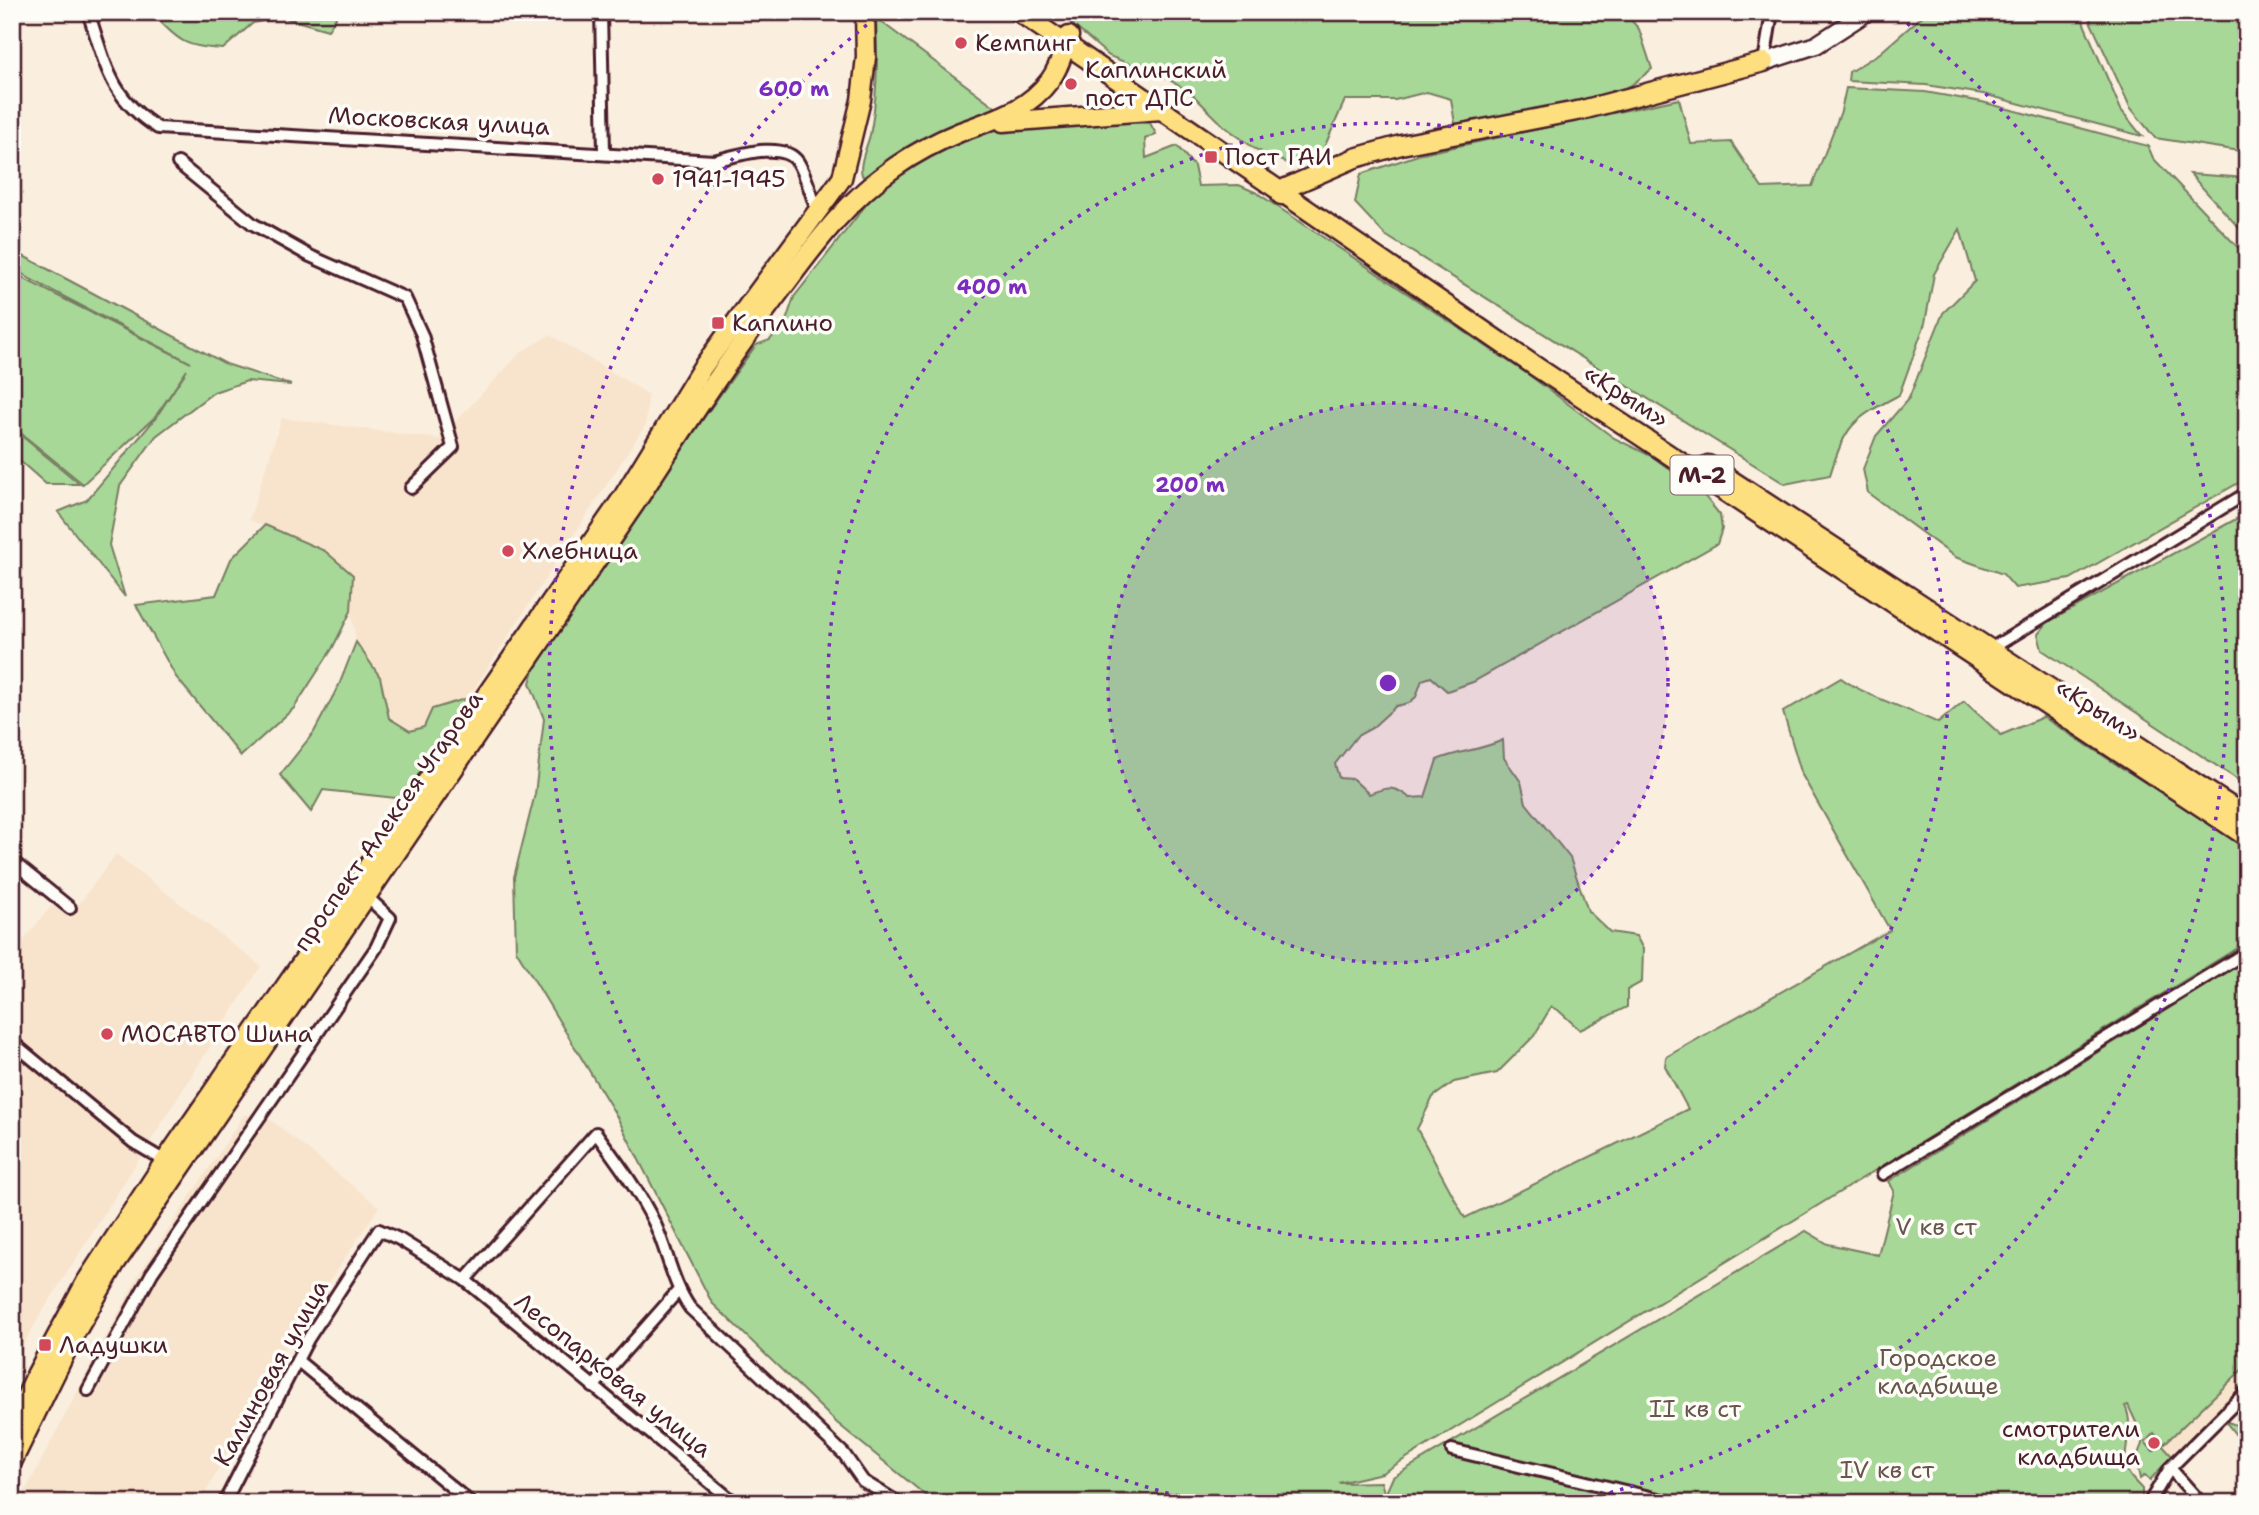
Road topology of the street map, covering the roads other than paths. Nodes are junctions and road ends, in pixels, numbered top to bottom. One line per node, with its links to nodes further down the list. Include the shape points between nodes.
1 (88, 12): 12 (street, Московская улица, via 117,93 158,128)
2 (601, 12): 12 (street)
3 (864, 12): 15 (main road, via 866,57 855,136)
4 (1019, 12): 8 (main road, «Крым» / М-2)
5 (1034, 12): 8 (main road, «Крым» / М-2)
6 (1772, 12): 9 (street)
7 (1867, 12): 9 (main road, via 1816,45)
8 (1067, 41): 10 (main road, «Крым» / М-2); 11 (main road, проспект Алексея Угарова, via 1052,79 1028,103); 14 (main road, «Крым» / М-2)
9 (1764, 62): 14 (main road, via 1582,110 1401,145 1356,158)
10 (1161, 110): 11 (main road); 14 (main road, «Крым» / М-2)
11 (986, 124): 15 (main road, проспект Алексея Угарова, via 930,146)
12 (604, 152): 15 (street, Московская улица, via 714,161 764,150 786,153 797,160)
13 (177, 163): 16 (street, via 253,224 310,256 405,298 422,335 453,447)
14 (1284, 192): 19 (main road, «Крым» / М-2)
15 (824, 219): 18 (main road, проспект Алексея Угарова)
16 (411, 488)
17 (2247, 493): 19 (street)
18 (629, 501): 23 (main road, проспект Алексея Угарова); 27 (main road, проспект Алексея Угарова)
19 (1986, 655): 20 (main road, «Крым» / М-2); 21 (main road, «Крым» / М-2)
20 (2247, 817)
21 (2247, 837)
22 (12, 861): 24 (street)
23 (366, 896): 27 (main road, проспект Алексея Угарова); 34 (street, via 390,918 376,948 152,1273)
24 (70, 908)
25 (2247, 952): 28 (street)
26 (12, 1042): 27 (street, via 134,1142)
27 (171, 1166): 36 (main road, проспект Алексея Угарова, via 86,1282); 38 (main road, проспект Алексея Угарова, via 74,1335)
28 (1883, 1174)
29 (379, 1230): 30 (street, Лесопарковая улица); 32 (street, Калиновая улица)
30 (465, 1280): 31 (street, via 596,1133 631,1179 655,1225); 33 (street, Лесопарковая улица)
31 (678, 1291): 33 (street); 43 (street, via 690,1308 844,1454 863,1481)
32 (298, 1361): 40 (street, Калиновая улица); 41 (street)
33 (593, 1387): 42 (street, Лесопарковая улица)
34 (88, 1390)
35 (2247, 1391): 39 (street)
36 (12, 1427)
37 (1452, 1450): 44 (street)
38 (12, 1462)
39 (2171, 1468): 45 (street); 46 (street)
40 (224, 1503)
41 (471, 1503)
42 (735, 1503)
43 (899, 1503)
44 (1675, 1503)
45 (2149, 1503)
46 (2201, 1503)

